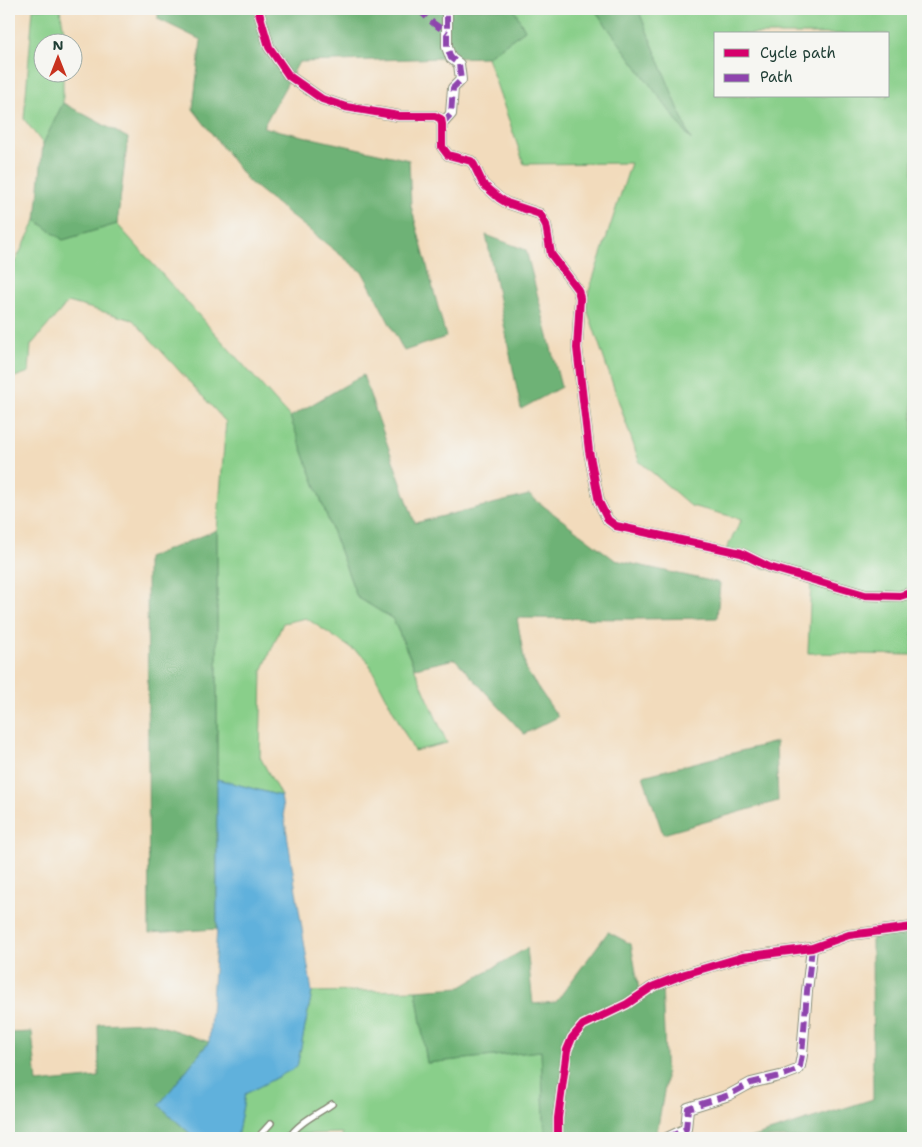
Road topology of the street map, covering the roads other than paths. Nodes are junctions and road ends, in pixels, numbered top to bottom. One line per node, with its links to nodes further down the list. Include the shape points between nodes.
1 (258, 9): 3 (street, via 269,47 289,76 322,99 346,107 399,116 435,116 441,119)
2 (447, 9): 3 (street, via 447,47 451,58 459,64 460,80 454,88 451,114)
3 (442, 124): 4 (street, via 442,147 448,155 471,162 483,184 498,198 540,214 546,225 551,254 578,290 577,348 589,451 598,502 608,520 616,526 741,553 769,567 865,595 900,596)
4 (913, 592)
5 (913, 927): 6 (street, via 849,934)
6 (812, 948): 11 (street, via 743,957 685,974 652,987 627,1004 584,1025 572,1038 567,1050); 12 (street, via 802,1055 797,1070 750,1083 729,1095 688,1108 686,1128)
7 (332, 1104): 10 (lane, via 298,1126)
8 (271, 1124): 9 (lane)
9 (261, 1138)
10 (289, 1138)
11 (558, 1138)
12 (667, 1138)

